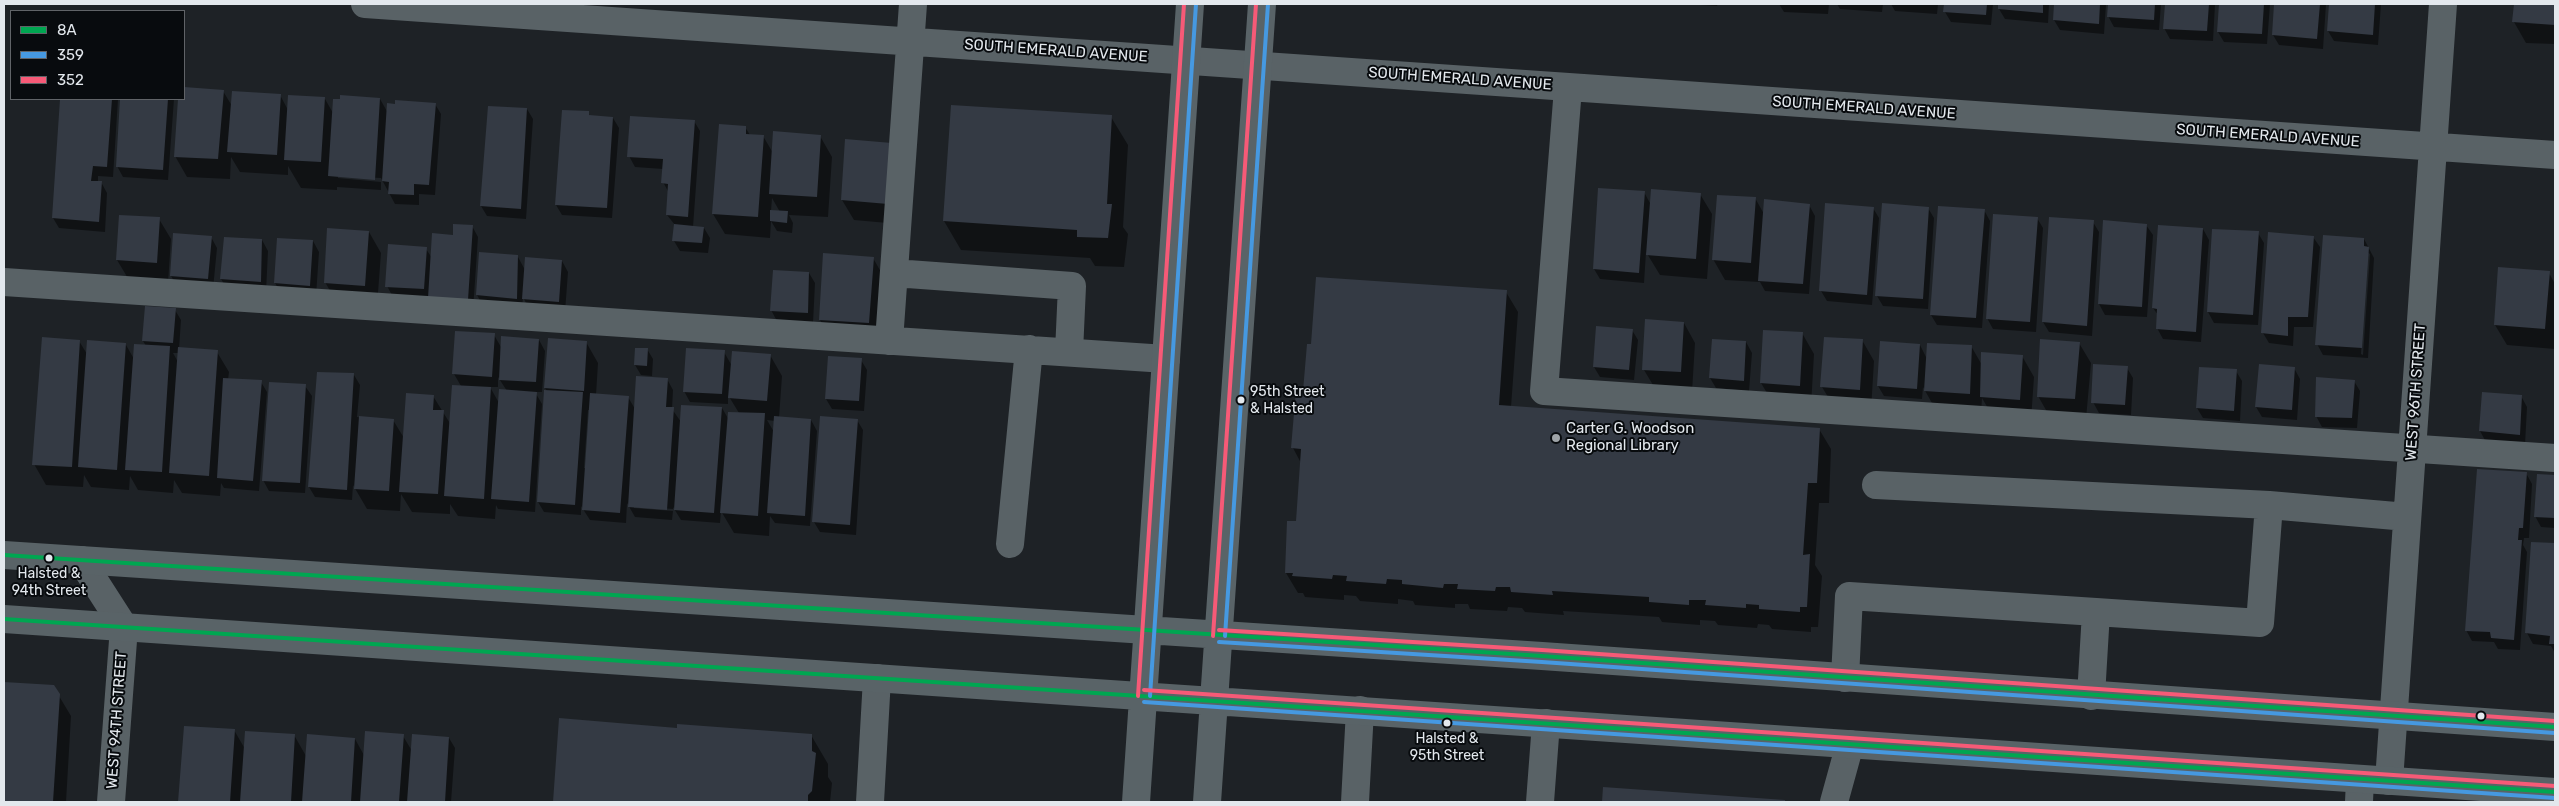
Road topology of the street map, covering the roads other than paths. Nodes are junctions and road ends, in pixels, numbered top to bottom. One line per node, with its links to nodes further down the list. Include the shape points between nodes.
1 (365, 4): 6 (street, SOUTH EMERALD AVENUE)
2 (913, 4): 6 (street)
3 (1190, 4): 7 (main road)
4 (1262, 4): 8 (main road)
5 (2443, 4): 10 (street, WEST 96TH STREET)
6 (911, 41): 7 (street, SOUTH EMERALD AVENUE); 12 (street)
7 (1186, 60): 8 (street, SOUTH EMERALD AVENUE); 17 (main road)
8 (1258, 64): 9 (street, SOUTH EMERALD AVENUE); 30 (main road)
9 (1568, 88): 10 (street, SOUTH EMERALD AVENUE); 18 (street, via 1544,391)
10 (2433, 147): 11 (street, SOUTH EMERALD AVENUE); 18 (street, WEST 96TH STREET)
11 (2555, 155)
12 (894, 273): 14 (street); 16 (street, via 1072,286)
13 (4, 282): 14 (street)
14 (890, 341): 15 (street)
15 (1029, 349): 16 (street); 23 (street)
16 (1069, 352): 17 (street)
17 (1166, 359): 29 (main road)
18 (2412, 449): 19 (street); 22 (street, WEST 96TH STREET)
19 (2555, 458)
20 (1876, 485): 21 (street)
21 (2269, 505): 22 (street); 26 (street, via 2260,623)
22 (2407, 517): 37 (street, WEST 96TH STREET)
23 (1010, 544)
24 (4, 555): 25 (main road)
25 (81, 560): 28 (street); 29 (main road)
26 (2096, 612): 32 (street, via 1849,596); 34 (street)
27 (4, 619): 28 (main road)
28 (124, 627): 31 (main road); 44 (street, WEST 94TH STREET)
29 (1149, 631): 30 (main road); 33 (main road)
30 (1218, 636): 32 (main road); 35 (main road)
31 (877, 678): 33 (main road); 45 (street)
32 (1845, 678): 34 (main road)
33 (1144, 696): 35 (main road); 46 (main road)
34 (2091, 696): 37 (main road)
35 (1214, 700): 36 (main road); 47 (main road)
36 (1360, 710): 38 (main road); 48 (street)
37 (2393, 716): 39 (main road); 41 (street, WEST 96TH STREET)
38 (1546, 723): 40 (main road); 49 (street)
39 (2555, 727)
40 (1850, 744): 42 (main road); 50 (street)
41 (2389, 781): 42 (main road); 43 (main road)
42 (2359, 791)
43 (2555, 792)
44 (111, 802)
45 (870, 802)
46 (1136, 802)
47 (1206, 802)
48 (1355, 802)
49 (1540, 802)
50 (1834, 802)

